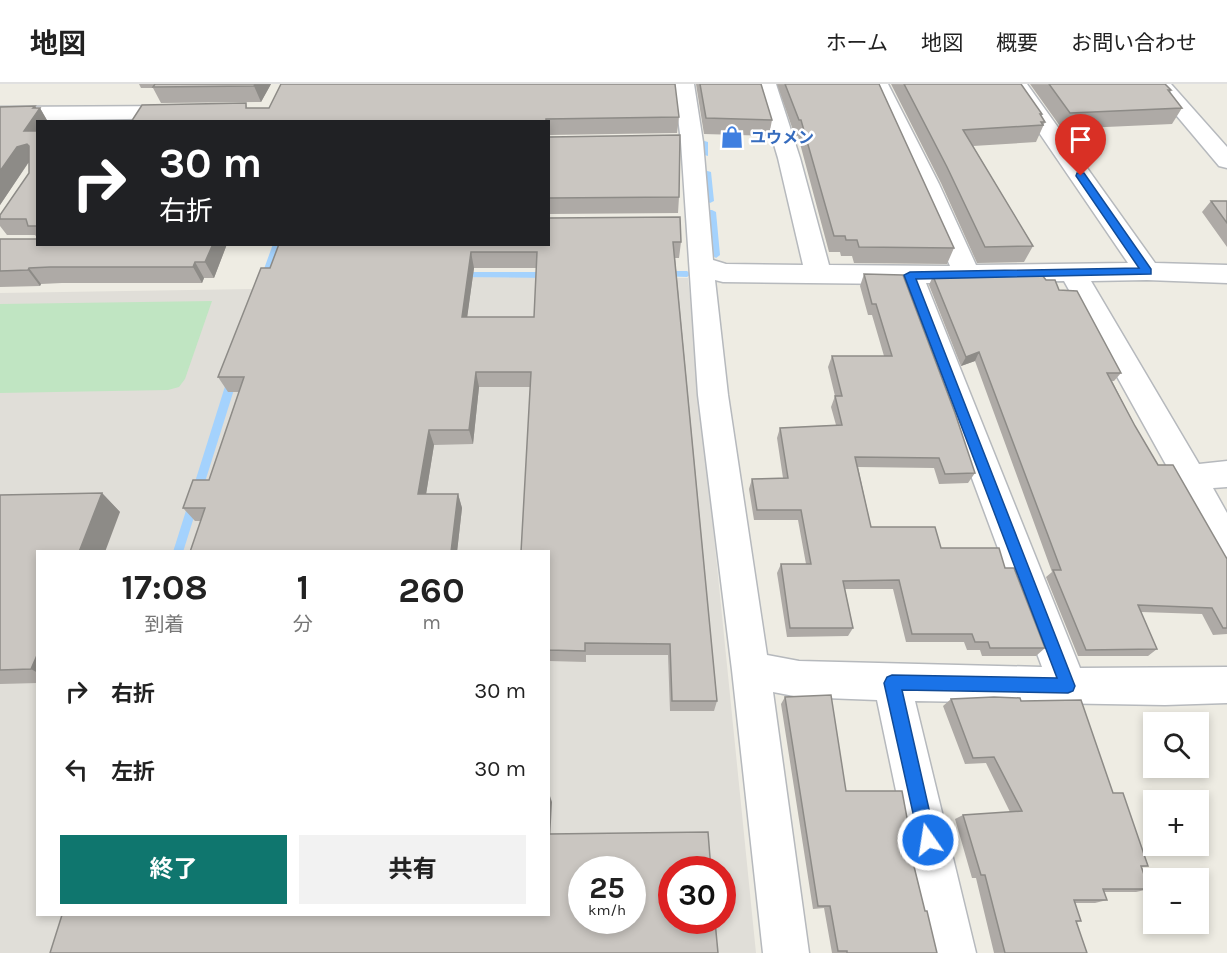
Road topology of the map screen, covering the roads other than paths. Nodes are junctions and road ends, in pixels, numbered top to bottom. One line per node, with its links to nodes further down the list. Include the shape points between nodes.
1 (684, 84): 11 (street, via 680,142 686,223)
2 (766, 84): 13 (street)
3 (878, 84): 14 (street)
4 (1016, 84): 12 (street)
5 (1160, 84): 10 (street)
6 (200, 112): 9 (street)
7 (0, 114): 8 (street)
8 (71, 117): 9 (street)
9 (174, 117)
10 (1227, 161)
11 (702, 265): 13 (street, via 723,273); 21 (street, via 713,395)
12 (1147, 271): 15 (street); 16 (street)
13 (819, 273): 17 (street)
14 (966, 273): 15 (street); 17 (street)
15 (1073, 273): 19 (street)
16 (1227, 274)
17 (910, 275): 24 (street)
18 (1227, 474): 19 (street)
19 (1190, 478): 20 (street)
20 (1227, 543)
21 (751, 670): 22 (street, via 799,679); 25 (street)
22 (892, 683): 24 (street); 26 (street)
23 (1227, 685): 24 (street)
24 (1068, 686)
25 (786, 953)
26 (953, 953)

